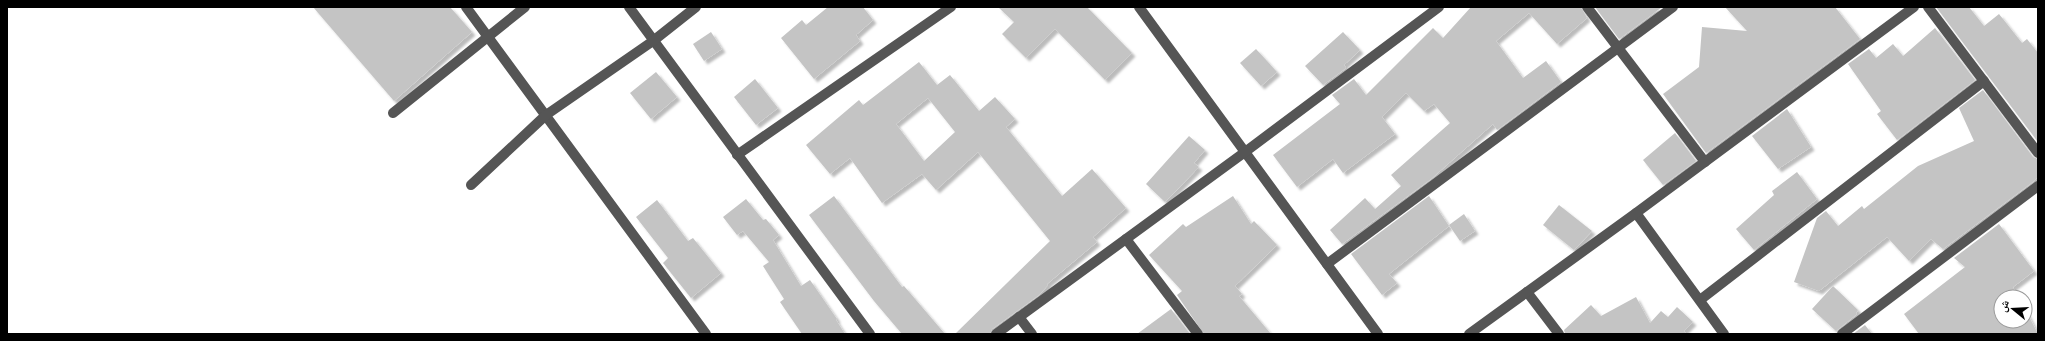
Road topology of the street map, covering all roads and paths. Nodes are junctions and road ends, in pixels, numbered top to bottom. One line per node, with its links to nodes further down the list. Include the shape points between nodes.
1 (466, 7): 12 (street)
2 (525, 7): 12 (street)
3 (629, 7): 13 (street)
4 (696, 7): 13 (street)
5 (951, 7): 20 (street)
6 (1139, 7): 18 (street)
7 (1439, 7): 18 (street)
8 (1587, 7): 14 (street)
9 (1673, 7): 14 (street)
10 (1914, 7): 21 (street)
11 (1928, 7): 15 (street)
12 (488, 36): 16 (street); 17 (street)
13 (653, 41): 17 (street); 20 (street)
14 (1617, 49): 21 (street); 26 (street)
15 (1984, 81): 19 (street); 28 (street)
16 (393, 113)
17 (546, 115): 22 (street); 30 (street)
18 (1245, 152): 25 (street); 26 (street)
19 (2038, 153)
20 (737, 155): 31 (street)
21 (1705, 162): 24 (street)
22 (470, 184)
23 (2038, 186): 39 (street)
24 (1636, 213): 27 (street); 28 (street)
25 (1126, 239): 29 (street); 34 (street)
26 (1327, 264): 35 (street)
27 (1527, 292): 36 (street); 37 (street)
28 (1700, 300): 38 (street)
29 (1019, 317): 32 (street); 33 (street)
30 (706, 334)
31 (870, 334)
32 (996, 334)
33 (1032, 334)
34 (1198, 334)
35 (1378, 334)
36 (1469, 334)
37 (1559, 334)
38 (1724, 334)
39 (1842, 334)

